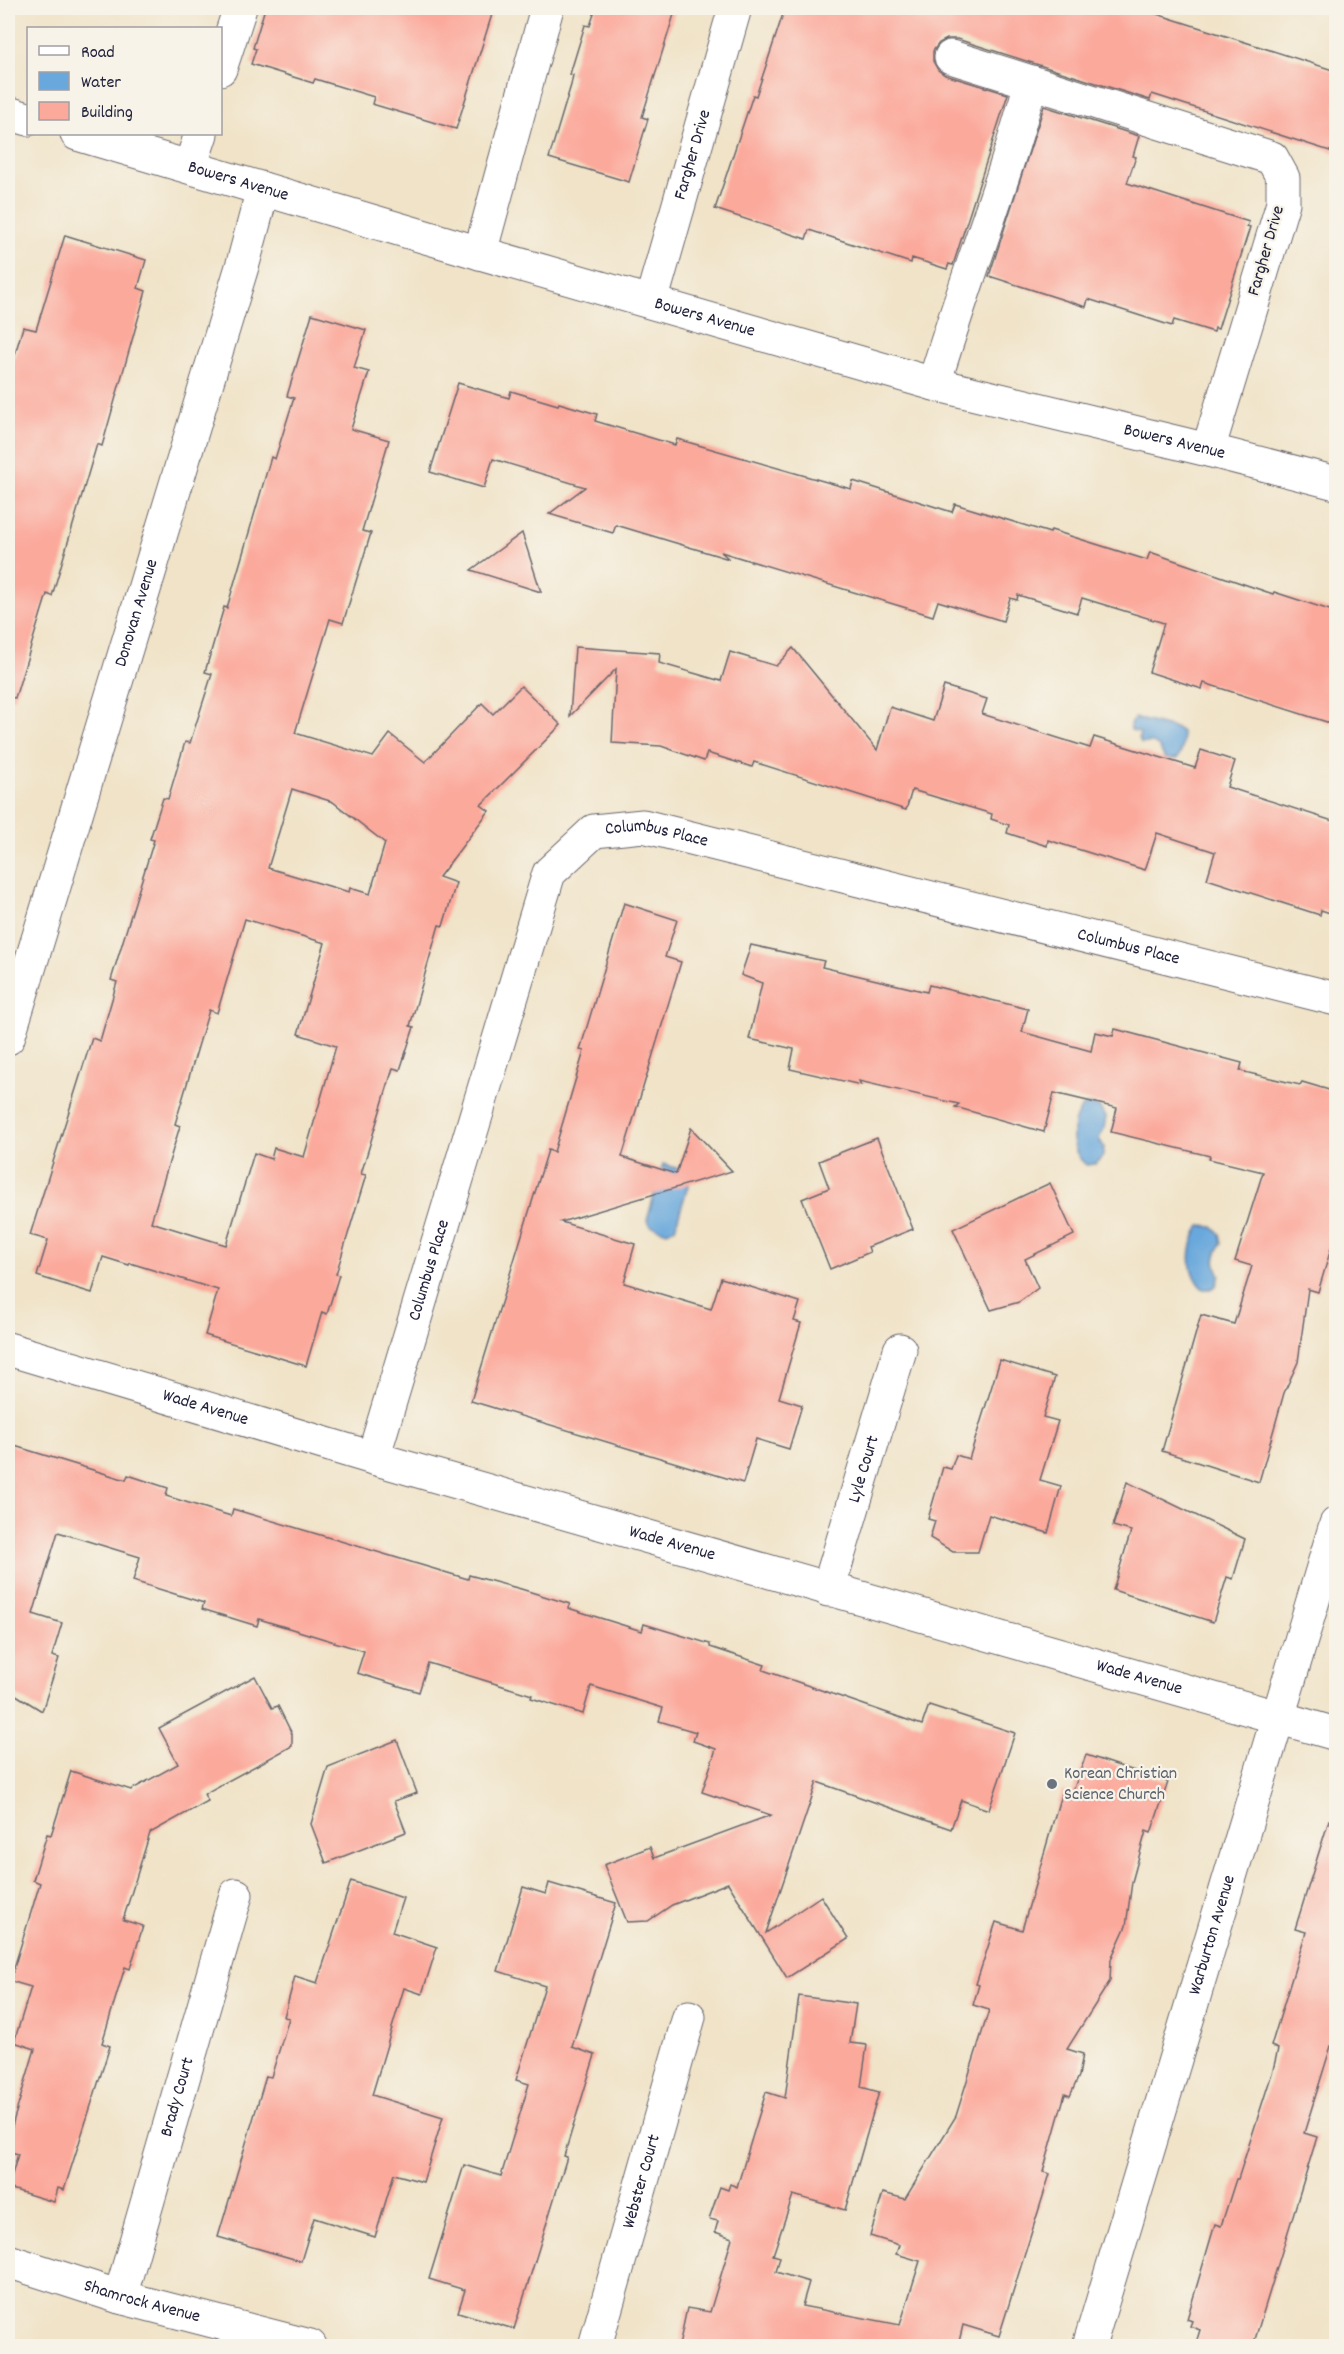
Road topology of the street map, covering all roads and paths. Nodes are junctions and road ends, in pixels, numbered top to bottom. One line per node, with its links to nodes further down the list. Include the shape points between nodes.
1 (240, 8): 5 (street)
2 (547, 8): 13 (street)
3 (735, 8): 14 (street, Fargher Drive)
4 (951, 57): 6 (street, Fargher Drive)
5 (222, 63)
6 (1031, 82): 15 (street); 16 (street, Fargher Drive, via 1272,158 1283,178 1283,203)
7 (8, 112): 8 (street)
8 (27, 119)
9 (80, 135): 11 (street, Bowers Avenue)
10 (201, 135): 11 (street)
11 (190, 167): 12 (street, Bowers Avenue)
12 (264, 189): 13 (street, Bowers Avenue); 19 (street, Donovan Avenue)
13 (480, 253): 14 (street, Bowers Avenue)
14 (651, 302): 15 (street, Bowers Avenue)
15 (934, 384): 16 (street, Bowers Avenue)
16 (1208, 450): 17 (street, Bowers Avenue)
17 (1336, 483)
18 (1336, 999): 22 (street, Columbus Place, via 643,826 594,831 549,873)
19 (8, 1038)
20 (8, 1349): 22 (street, Wade Avenue)
21 (900, 1350): 24 (street, Lyle Court)
22 (373, 1458): 24 (street, Wade Avenue)
23 (1336, 1524): 25 (street, Warburton Avenue)
24 (828, 1590): 25 (street, Wade Avenue)
25 (1277, 1717): 26 (street, Wade Avenue); 33 (street, Warburton Avenue)
26 (1336, 1734)
27 (236, 1895): 30 (street, Brady Court)
28 (689, 2017): 32 (street, Webster Court)
29 (8, 2260): 30 (street, Shamrock Avenue)
30 (120, 2297): 31 (street, Shamrock Avenue)
31 (310, 2346)
32 (595, 2346)
33 (1089, 2346)

